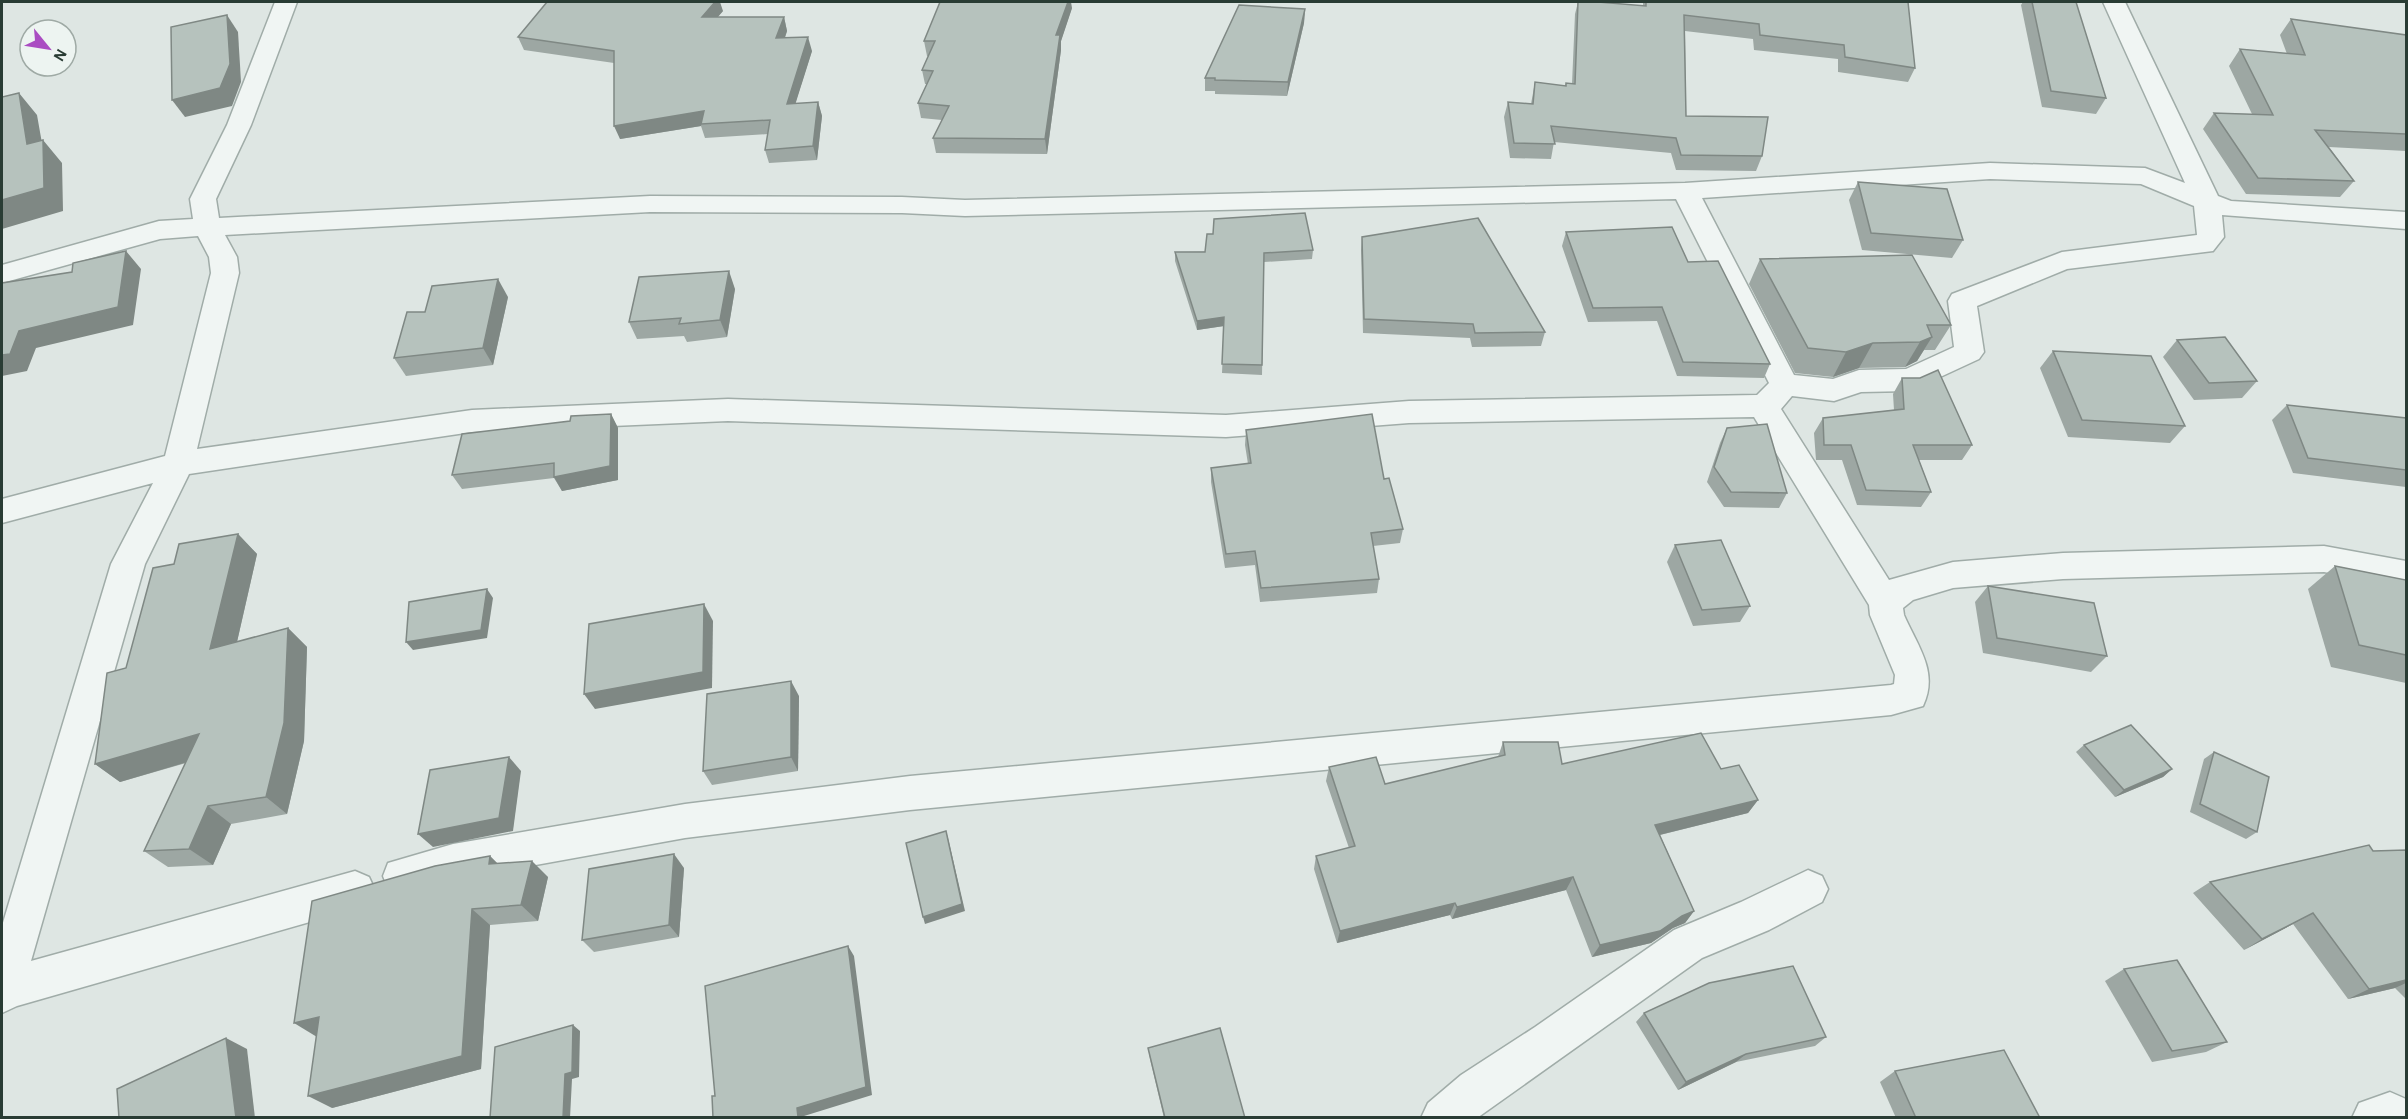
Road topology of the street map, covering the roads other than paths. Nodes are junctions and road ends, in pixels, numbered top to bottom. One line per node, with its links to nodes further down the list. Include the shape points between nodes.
1 (286, 2): 6 (street, via 239,125 203,199)
2 (2114, 2): 4 (street)
3 (1685, 191): 4 (street, via 1990,171 2145,176); 6 (street, via 965,208 650,204); 8 (street)
4 (2206, 202): 5 (street, via 2230,209); 8 (street, via 2212,232 2203,245 2062,261 1962,301 1969,352 1910,380 1859,381 1834,390)
5 (2406, 221)
6 (207, 227): 7 (street, via 159,230); 9 (street, via 223,257 225,273)
7 (2, 274)
8 (1773, 395): 9 (street, via 1409,412 1226,426 728,410 472,421); 12 (street)
9 (178, 464): 10 (street); 14 (street, via 128,564)
10 (2, 511)
11 (2406, 574): 12 (street, via 2324,559 2063,566 1953,575 1902,589)
12 (1886, 603): 14 (street, via 1887,615 1913,675 1910,695 1891,700 922,791 685,821 453,862)
13 (1808, 889): 15 (street, via 1688,944 1476,1090)
14 (2, 991)
15 (1443, 1118)
16 (2374, 1118): 17 (street, via 2390,1114)
17 (2398, 1118)

